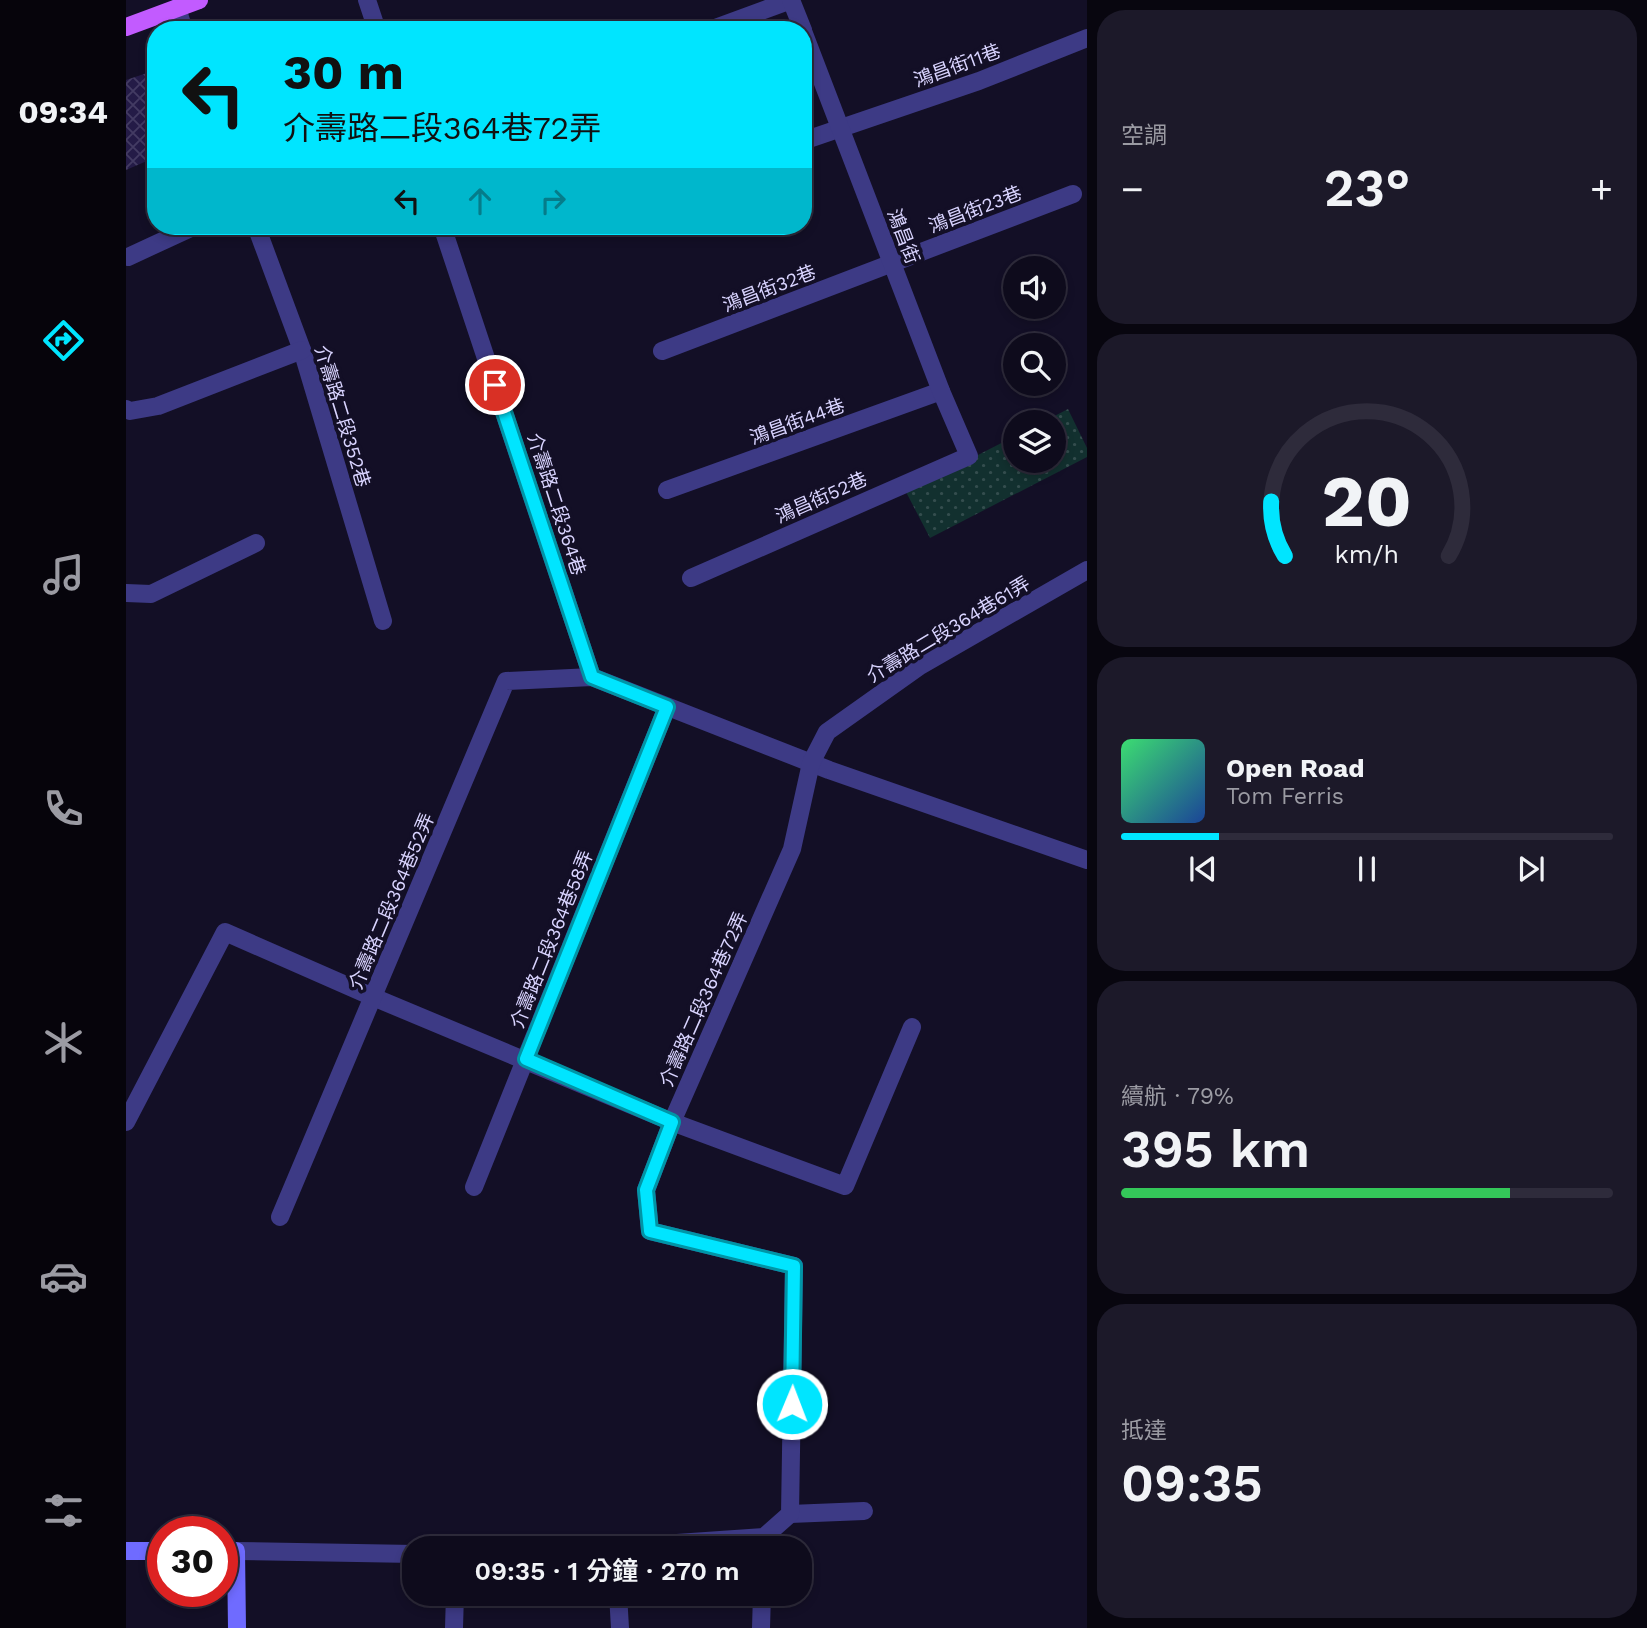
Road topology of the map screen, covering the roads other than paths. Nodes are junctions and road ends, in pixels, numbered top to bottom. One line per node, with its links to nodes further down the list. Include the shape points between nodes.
1 (199, 0): 4 (main road)
2 (367, 0): 6 (street)
3 (791, 0): 7 (street); 8 (street, 鴻昌街)
4 (177, 8): 5 (street); 9 (main road)
5 (181, 21)
6 (374, 21)
7 (734, 21)
8 (799, 21)
9 (126, 27)
10 (1087, 38): 12 (street, 鴻昌街11巷)
11 (812, 54): 12 (street, 鴻昌街)
12 (840, 127): 13 (street, 鴻昌街11巷); 19 (street, 鴻昌街)
13 (812, 138)
14 (1073, 194): 19 (street, 鴻昌街23巷)
15 (176, 235): 18 (street)
16 (259, 235): 20 (street, 介壽路二段352巷)
17 (445, 235): 31 (street, 介壽路二段364巷)
18 (128, 257)
19 (892, 263): 21 (street, 鴻昌街32巷); 22 (street, 鴻昌街)
20 (302, 351): 23 (street, via 158,407); 30 (street, 介壽路二段352巷)
21 (662, 351)
22 (941, 391): 24 (street, 鴻昌街); 25 (street, 鴻昌街44巷)
23 (126, 409)
24 (969, 456): 28 (street, 鴻昌街52巷)
25 (667, 490)
26 (256, 543): 29 (street, via 150,594)
27 (1087, 570): 33 (street, 介壽路二段364巷61弄, via 920,666 827,732)
28 (691, 578)
29 (126, 593)
30 (383, 621)
31 (592, 677): 32 (street); 35 (street, 介壽路二段364巷52弄, via 506,681)
32 (667, 707): 33 (street); 37 (street, 介壽路二段364巷58弄)
33 (811, 763): 34 (street); 39 (street, 介壽路二段364巷72弄, via 792,849)
34 (1087, 860)
35 (373, 997): 37 (street); 38 (street, via 225,932); 41 (street, 介壽路二段364巷52弄)
36 (912, 1027): 39 (street, via 845,1186)
37 (526, 1059): 39 (street); 40 (street, 介壽路二段364巷58弄)
38 (126, 1122)
39 (672, 1122): 43 (street, 介壽路二段364巷72弄, via 646,1190 650,1231 794,1266)
40 (474, 1187)
41 (280, 1217)
42 (864, 1510): 43 (street)
43 (790, 1514): 44 (street)
44 (770, 1536)
45 (126, 1551): 46 (street)
46 (147, 1551)
47 (238, 1551): 48 (street)
48 (402, 1554)
49 (454, 1606): 54 (street)
50 (619, 1606): 55 (street)
51 (762, 1606): 56 (street)
52 (235, 1607): 53 (street)
53 (237, 1628)
54 (454, 1628)
55 (620, 1628)
56 (761, 1628)

